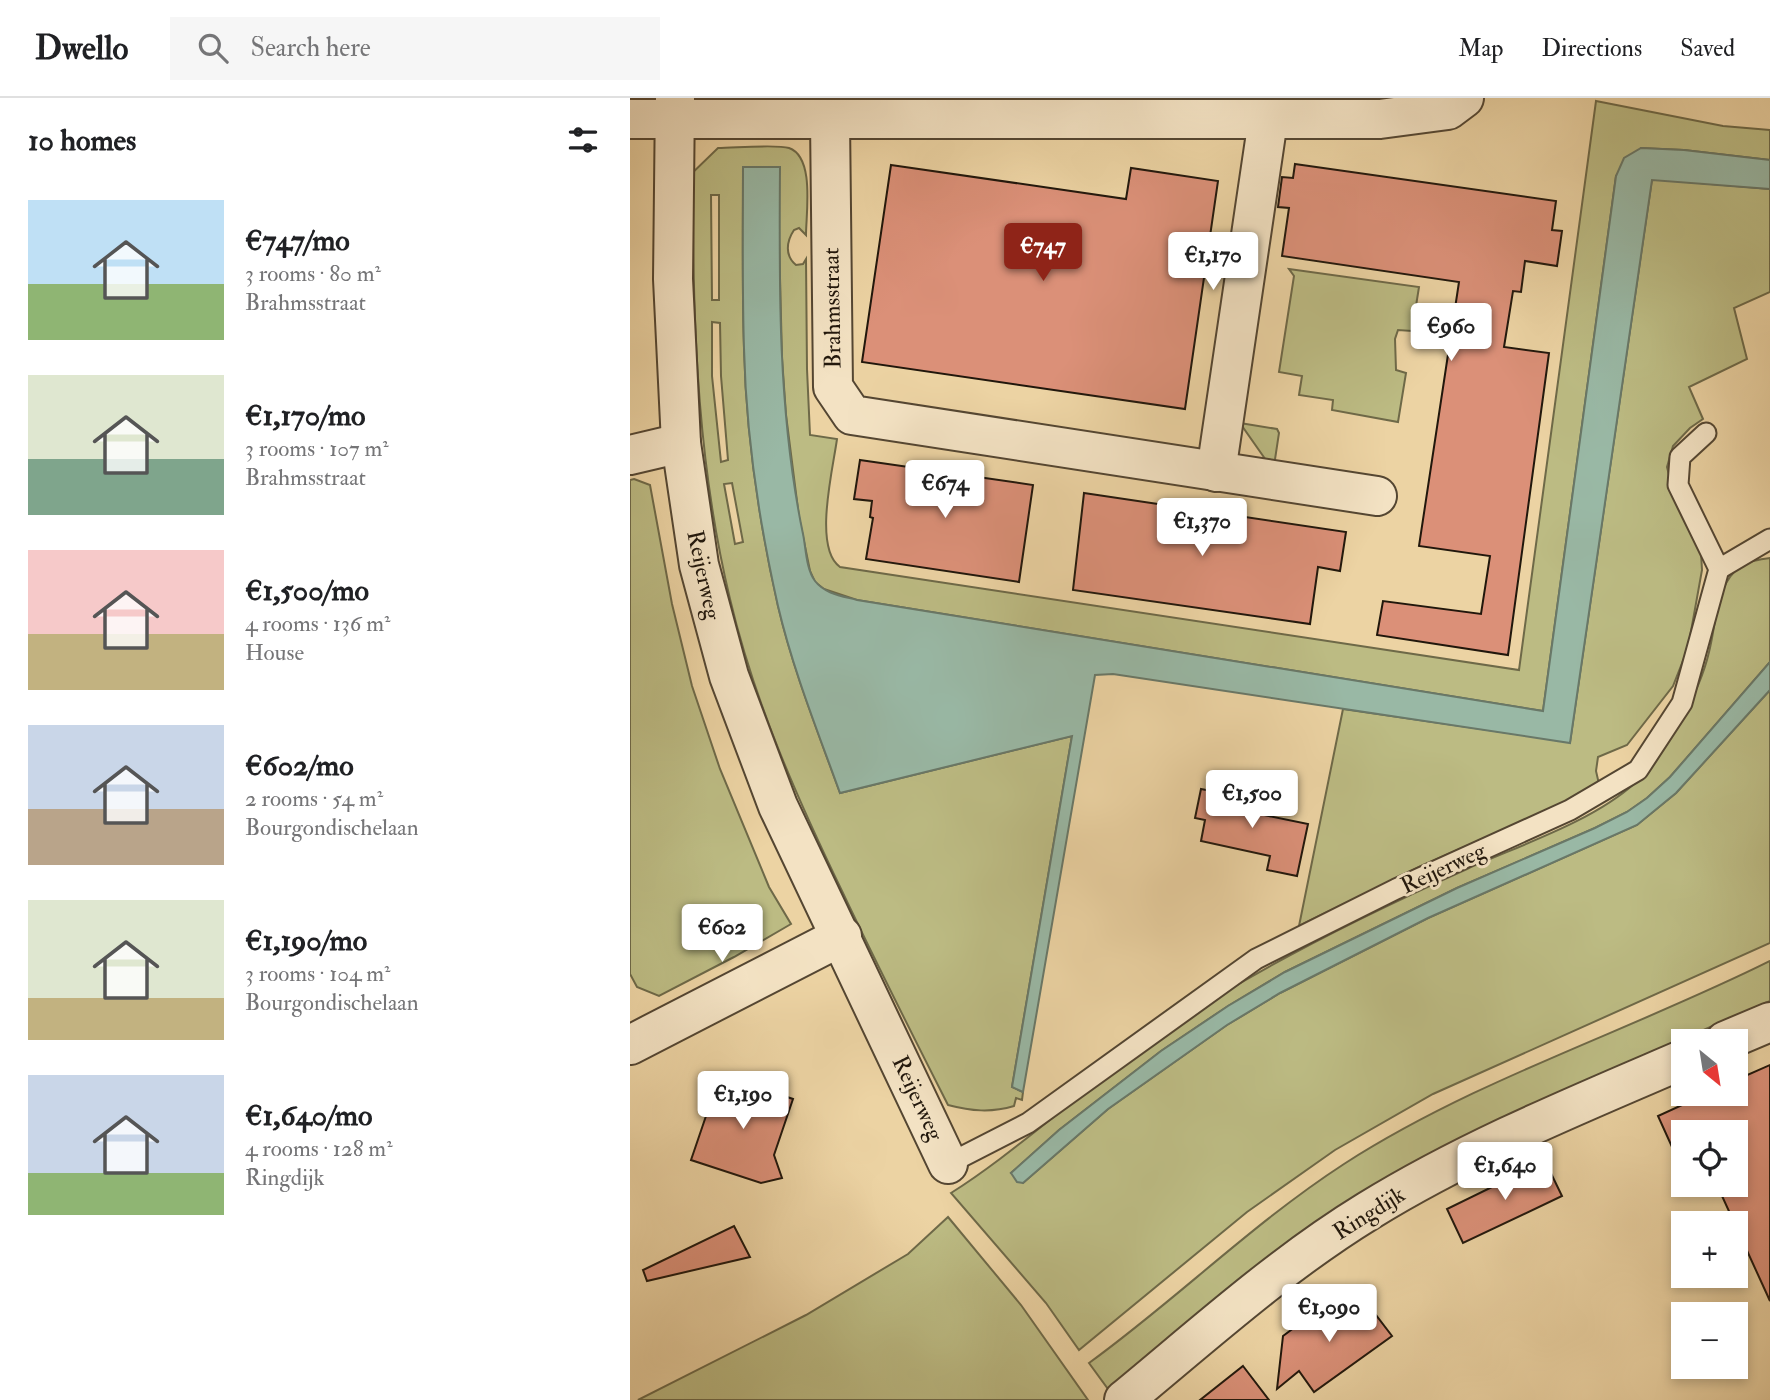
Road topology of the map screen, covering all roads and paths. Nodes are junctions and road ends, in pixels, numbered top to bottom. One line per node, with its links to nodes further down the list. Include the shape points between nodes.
1 (1464, 98): 6 (street, via 1448,110 1380,119)
2 (675, 108): 4 (street); 5 (street); 8 (street, Reijerweg, via 673,279)
3 (1157, 109): 5 (street); 6 (street)
4 (630, 119)
5 (830, 120): 10 (street, Brahmsstraat, via 833,387 852,415)
6 (1268, 120): 10 (street)
7 (1706, 433): 13 (lane, via 1679,457 1678,485)
8 (681, 443): 9 (street); 14 (street, Reijerweg, via 699,565 729,676 778,806)
9 (630, 455)
10 (1216, 472): 11 (street, Brahmsstraat)
11 (1377, 496)
12 (1770, 539): 13 (lane)
13 (1719, 569): 19 (lane, Reijerweg, via 1682,703 1638,770 1570,810 1255,959 1028,1123)
14 (842, 936): 17 (street); 19 (street, Reijerweg)
15 (1770, 1022): 16 (street)
16 (1748, 1032)
17 (630, 1045)
18 (1671, 1065): 20 (street, Ringdijk, via 1442,1169 1366,1212 1278,1274)
19 (948, 1164)
20 (1124, 1400)

